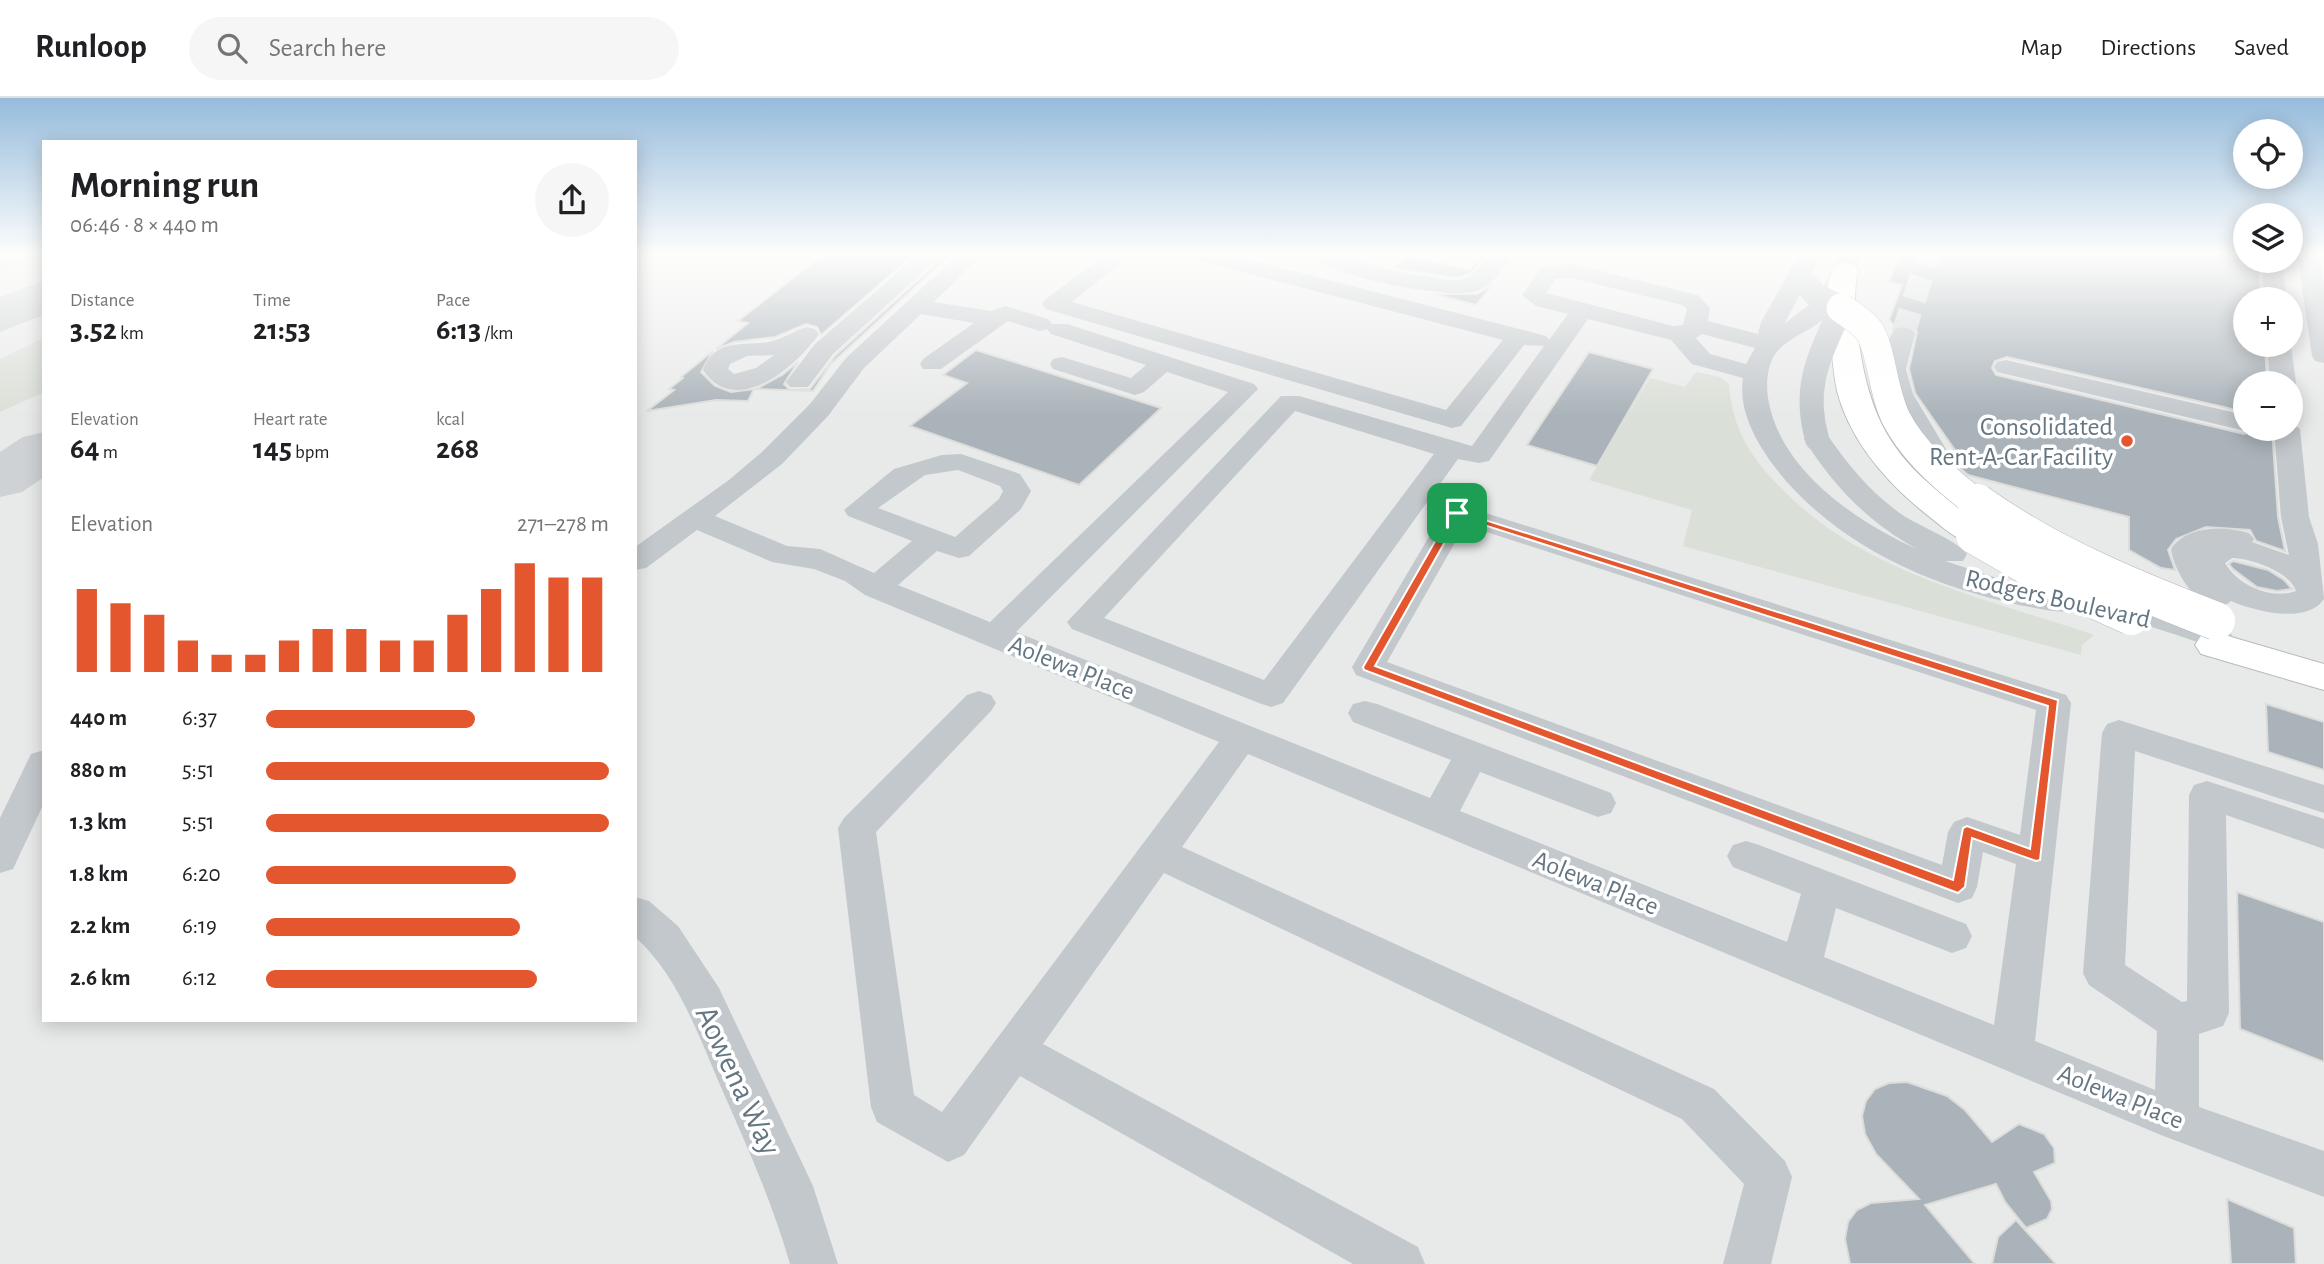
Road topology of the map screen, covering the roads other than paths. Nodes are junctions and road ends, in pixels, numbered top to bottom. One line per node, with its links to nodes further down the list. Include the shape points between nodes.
1 (839, 307): 17 (street)
2 (871, 307): 29 (street, via 824,349)
3 (914, 307): 35 (street, via 855,363 819,410 772,458)
4 (925, 307): 15 (street)
5 (1066, 307): 26 (street)
6 (1405, 307): 19 (street)
7 (1568, 307): 14 (street)
8 (1699, 307): 16 (street, via 1701,314)
9 (1781, 307): 20 (street, Rodgers Boulevard)
10 (1820, 307): 20 (street)
11 (1840, 307): 44 (highway, bridge, via 1852,391 1863,420 1881,451 1944,513 2020,563 2089,598 2214,645)
12 (2316, 307): 22 (street)
13 (1841, 308): 41 (street, bridge, via 1810,382 1808,399 1817,439 1855,492 1916,535 1990,568); 44 (highway, bridge, via 1871,334 1890,405 1902,428 1941,472 2004,522 2102,575)
14 (1582, 311): 16 (street); 21 (street)
15 (995, 319): 23 (street, via 1004,313); 24 (street)
16 (1687, 330): 20 (street); 28 (street, via 1701,359)
17 (807, 334)
18 (1903, 334): 41 (street, via 1894,369 1900,394 1952,484 2006,538)
19 (1518, 337): 21 (street); 26 (street, via 1452,420)
20 (1768, 344): 28 (street, Rodgers Boulevard)
21 (1558, 346): 34 (street, via 1479,455)
22 (2324, 356)
23 (1163, 363): 25 (street, via 1135,387); 30 (street)
24 (932, 364)
25 (1062, 364)
26 (1263, 365): 30 (street)
27 (2006, 368): 32 (street)
28 (1755, 373): 41 (street, Rodgers Boulevard, via 1754,395 1769,437 1803,484 1844,520 1902,554 1962,578 2045,600)
29 (799, 382)
30 (1241, 393): 31 (street); 43 (street)
31 (1280, 410): 34 (street, via 1290,401); 34 (lane, via 1083,622 1271,695)
32 (2233, 421)
33 (2283, 441): 39 (street, via 2295,517)
34 (1451, 450)
35 (694, 518): 38 (street); 40 (street, Aolewa Place, via 783,555 793,569 822,581)
36 (2264, 534): 42 (street, via 2265,544 2216,536 2196,540 2186,549 2187,567 2210,592 2259,616 2301,622)
37 (933, 539): 37 (street, via 959,549 1011,503 1017,491 1010,480 961,462 932,463 910,469 858,510); 40 (street)
38 (637, 560)
39 (2315, 570)
40 (873, 587): 43 (street, Aolewa Place)
41 (2107, 605): 44 (street, Rodgers Boulevard)
42 (2324, 619)
43 (995, 635): 47 (street, Aolewa Place)
44 (2319, 667)
45 (979, 703): 63 (street, via 857,828 893,1107 948,1140)
46 (1365, 713): 48 (street)
47 (1242, 737): 52 (street, Aolewa Place); 54 (street)
48 (1472, 754): 51 (street); 52 (street)
49 (41, 775): 57 (street)
50 (2324, 799): 62 (street, via 2119,733 2104,973)
51 (1598, 803)
52 (1438, 817): 61 (street, Aolewa Place)
53 (2324, 834): 62 (street, via 2207,795 2208,1013)
54 (1157, 853): 63 (street); 69 (street, via 1698,1104 1769,1177)
55 (1746, 856): 58 (street)
56 (2036, 856): 56 (street, via 1967,831 1958,887 1368,667 1457,513 2054,703); 64 (street)
57 (0, 858)
58 (1822, 886): 60 (street); 61 (street)
59 (650, 925): 67 (street, Aowena Way, via 710,1013 796,1203)
60 (1952, 936)
61 (1801, 965): 64 (street, Aolewa Place)
62 (2178, 1022): 65 (street)
63 (1014, 1050): 68 (street)
64 (2012, 1052): 65 (street, Aolewa Place)
65 (2177, 1119): 66 (street, Aolewa Place)
66 (2324, 1174)
67 (814, 1264)
68 (1401, 1264)
69 (1747, 1264)

